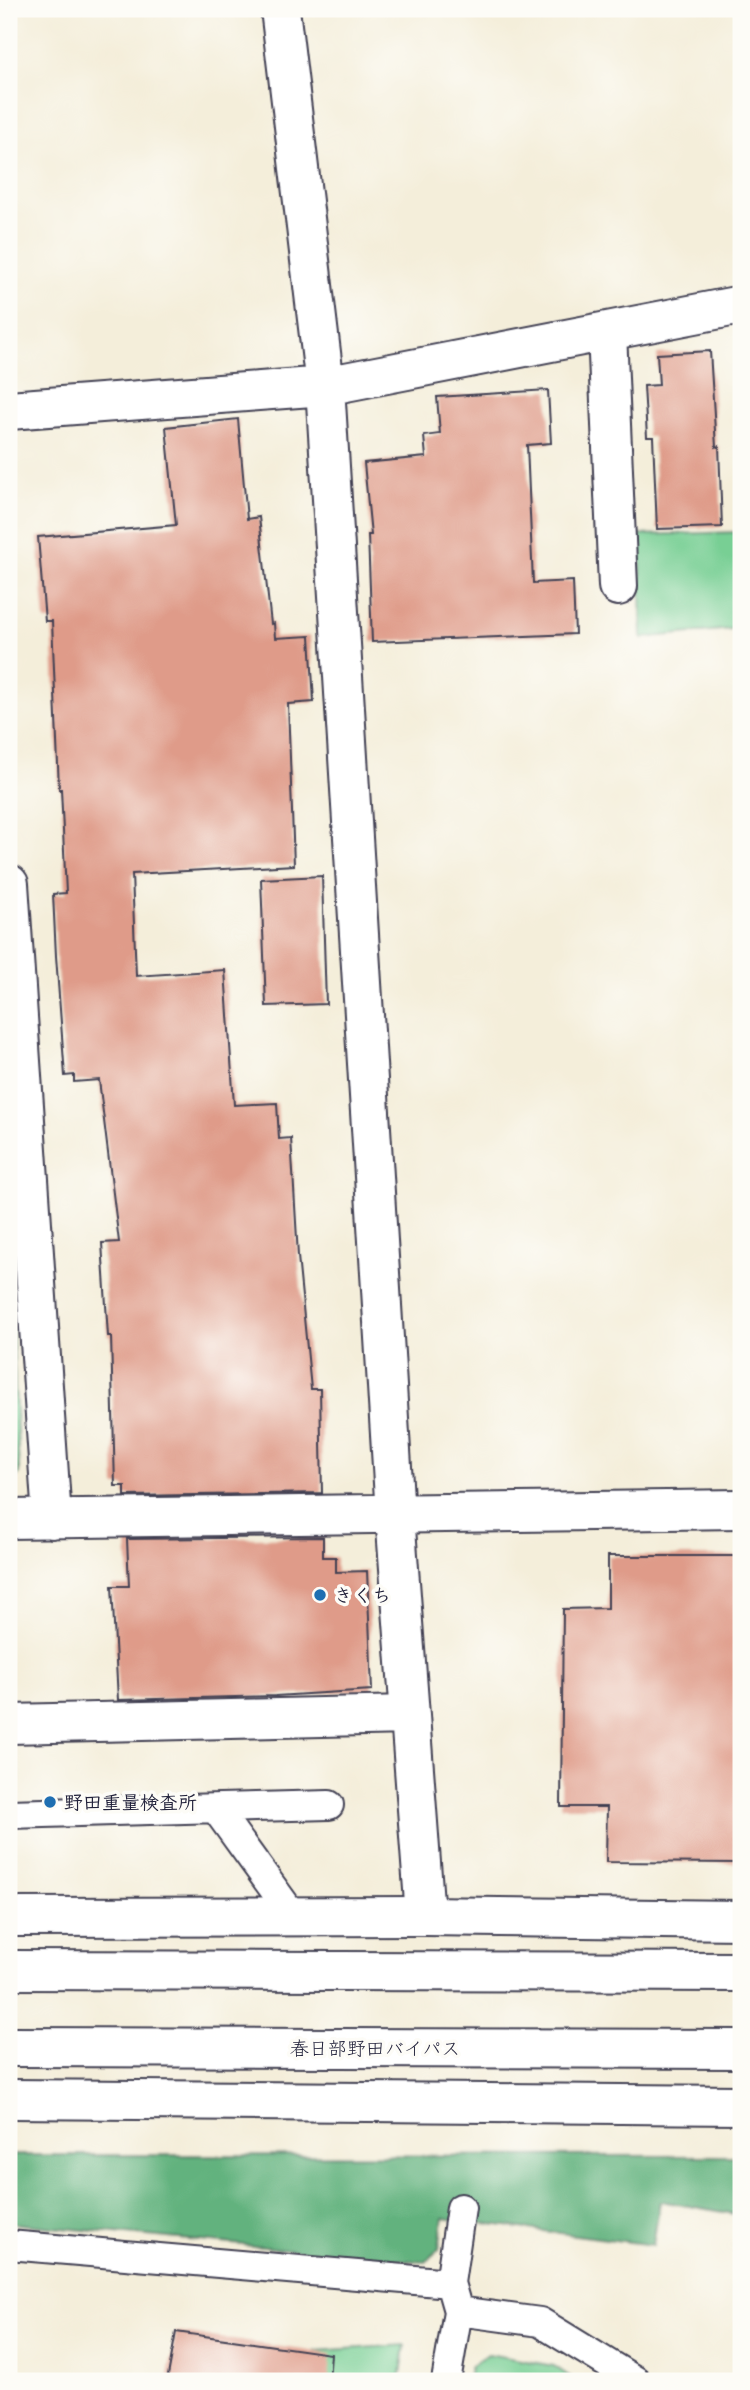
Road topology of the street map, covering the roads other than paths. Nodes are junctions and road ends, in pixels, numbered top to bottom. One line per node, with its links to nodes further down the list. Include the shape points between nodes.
1 (280, 9): 4 (main road)
2 (741, 305): 3 (main road)
3 (607, 332): 4 (main road); 6 (main road)
4 (325, 386): 5 (main road); 10 (main road)
5 (9, 410)
6 (618, 586)
7 (9, 884): 8 (main road)
8 (17, 1142): 12 (main road)
9 (741, 1509): 10 (main road)
10 (395, 1516): 12 (main road); 13 (main road)
11 (9, 1519): 12 (main road)
12 (52, 1519)
13 (409, 1714): 14 (main road); 18 (main road)
14 (9, 1724)
15 (329, 1805): 16 (lane)
16 (216, 1809): 17 (lane); 20 (lane)
17 (9, 1814)
18 (425, 1916): 20 (main road); 21 (main road)
19 (9, 1917): 20 (main road)
20 (294, 1917)
21 (741, 1920)
22 (9, 1970): 23 (main road)
23 (741, 1972)
24 (9, 2047): 25 (main road, 春日部野田バイパス)
25 (741, 2049)
26 (9, 2099): 27 (main road)
27 (741, 2105)
28 (461, 2208): 30 (lane)
29 (9, 2245): 30 (lane)
30 (450, 2283): 31 (lane)
31 (458, 2311): 32 (lane); 33 (lane, via 540,2322)
32 (446, 2381)
33 (636, 2381)

